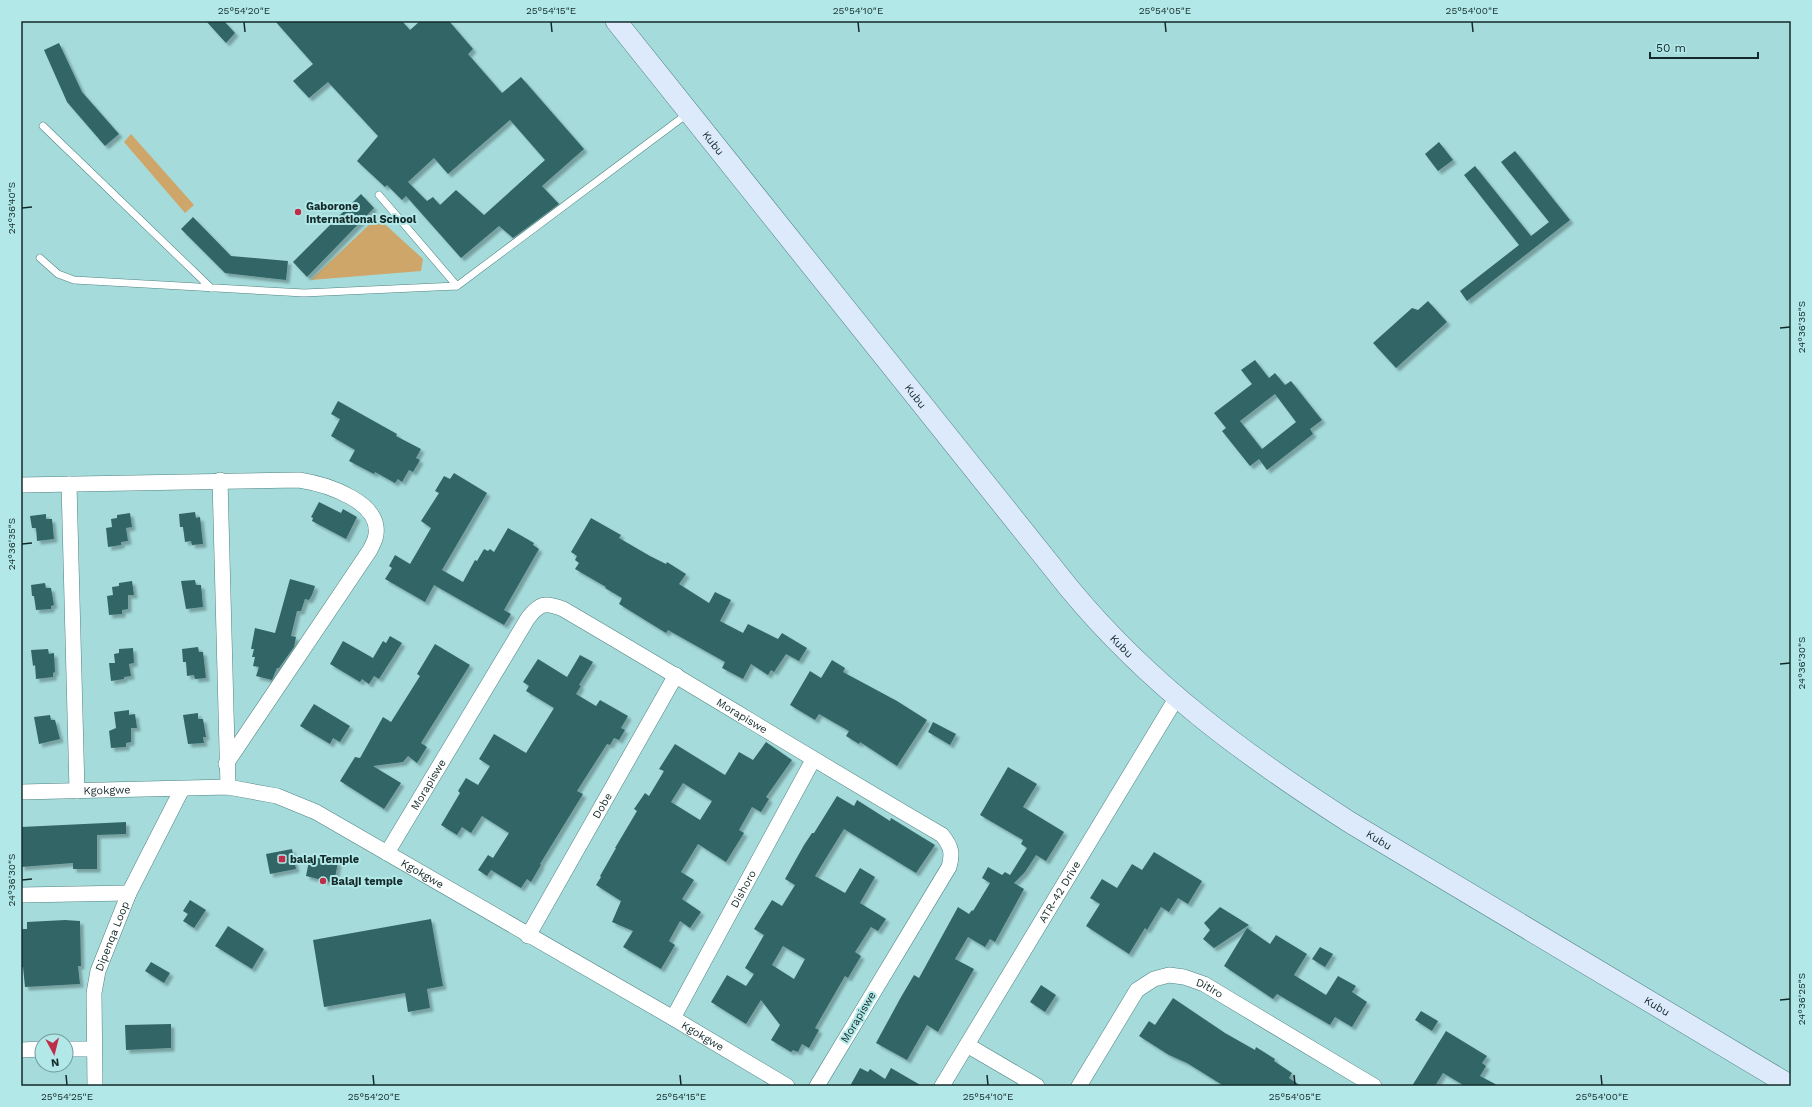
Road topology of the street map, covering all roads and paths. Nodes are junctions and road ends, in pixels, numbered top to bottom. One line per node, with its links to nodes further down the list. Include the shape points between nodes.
1 (616, 21): 2 (main road, Kubu)
2 (688, 112): 6 (lane); 12 (main road, Kubu, via 1083,606 1119,645)
3 (43, 126): 7 (lane)
4 (379, 194): 6 (lane)
5 (40, 258): 7 (lane, via 58,274 74,280)
6 (457, 286): 7 (lane, via 304,293)
7 (211, 288)
8 (220, 480): 9 (street); 14 (street); 14 (street, via 300,480 319,483 364,505 375,522 376,538)
9 (69, 484): 10 (street); 17 (street)
10 (21, 485)
11 (676, 675): 13 (street, Morapiswe); 19 (street, Morapiswe, via 563,609 542,604 528,618); 22 (street, Dobe)
12 (1177, 697): 24 (street, ATR-42 Drive); 36 (main road, Kubu, via 1232,742 1351,823)
13 (813, 760): 23 (street, Dishoro); 31 (street, Morapiswe, via 942,835 949,843 951,860)
14 (226, 764): 15 (street)
15 (228, 787): 16 (street, Kgokgwe); 19 (street, Kgokgwe, via 277,796 316,812)
16 (182, 789): 17 (street, Kgokgwe); 20 (street)
17 (77, 791): 18 (street, Kgokgwe)
18 (21, 792)
19 (387, 853): 22 (street, Kgokgwe)
20 (129, 893): 21 (street, Dipenqa Loop); 27 (street, Dipenqa Loop, via 98,971 94,993)
21 (21, 895)
22 (528, 936): 23 (street, Kgokgwe)
23 (673, 1018): 30 (street, Kgokgwe)
24 (967, 1045): 32 (street, ATR-42 Drive); 33 (street)
25 (34, 1049): 28 (street)
26 (74, 1049): 27 (street)
27 (94, 1049): 29 (street, Dipenqa Loop)
28 (21, 1050)
29 (95, 1086)
30 (787, 1086)
31 (817, 1086)
32 (942, 1086)
33 (1037, 1086)
34 (1079, 1086): 35 (street, Ditiro, via 1137,990 1154,979 1169,974 1204,984)
35 (1374, 1086)
36 (1791, 1086)

